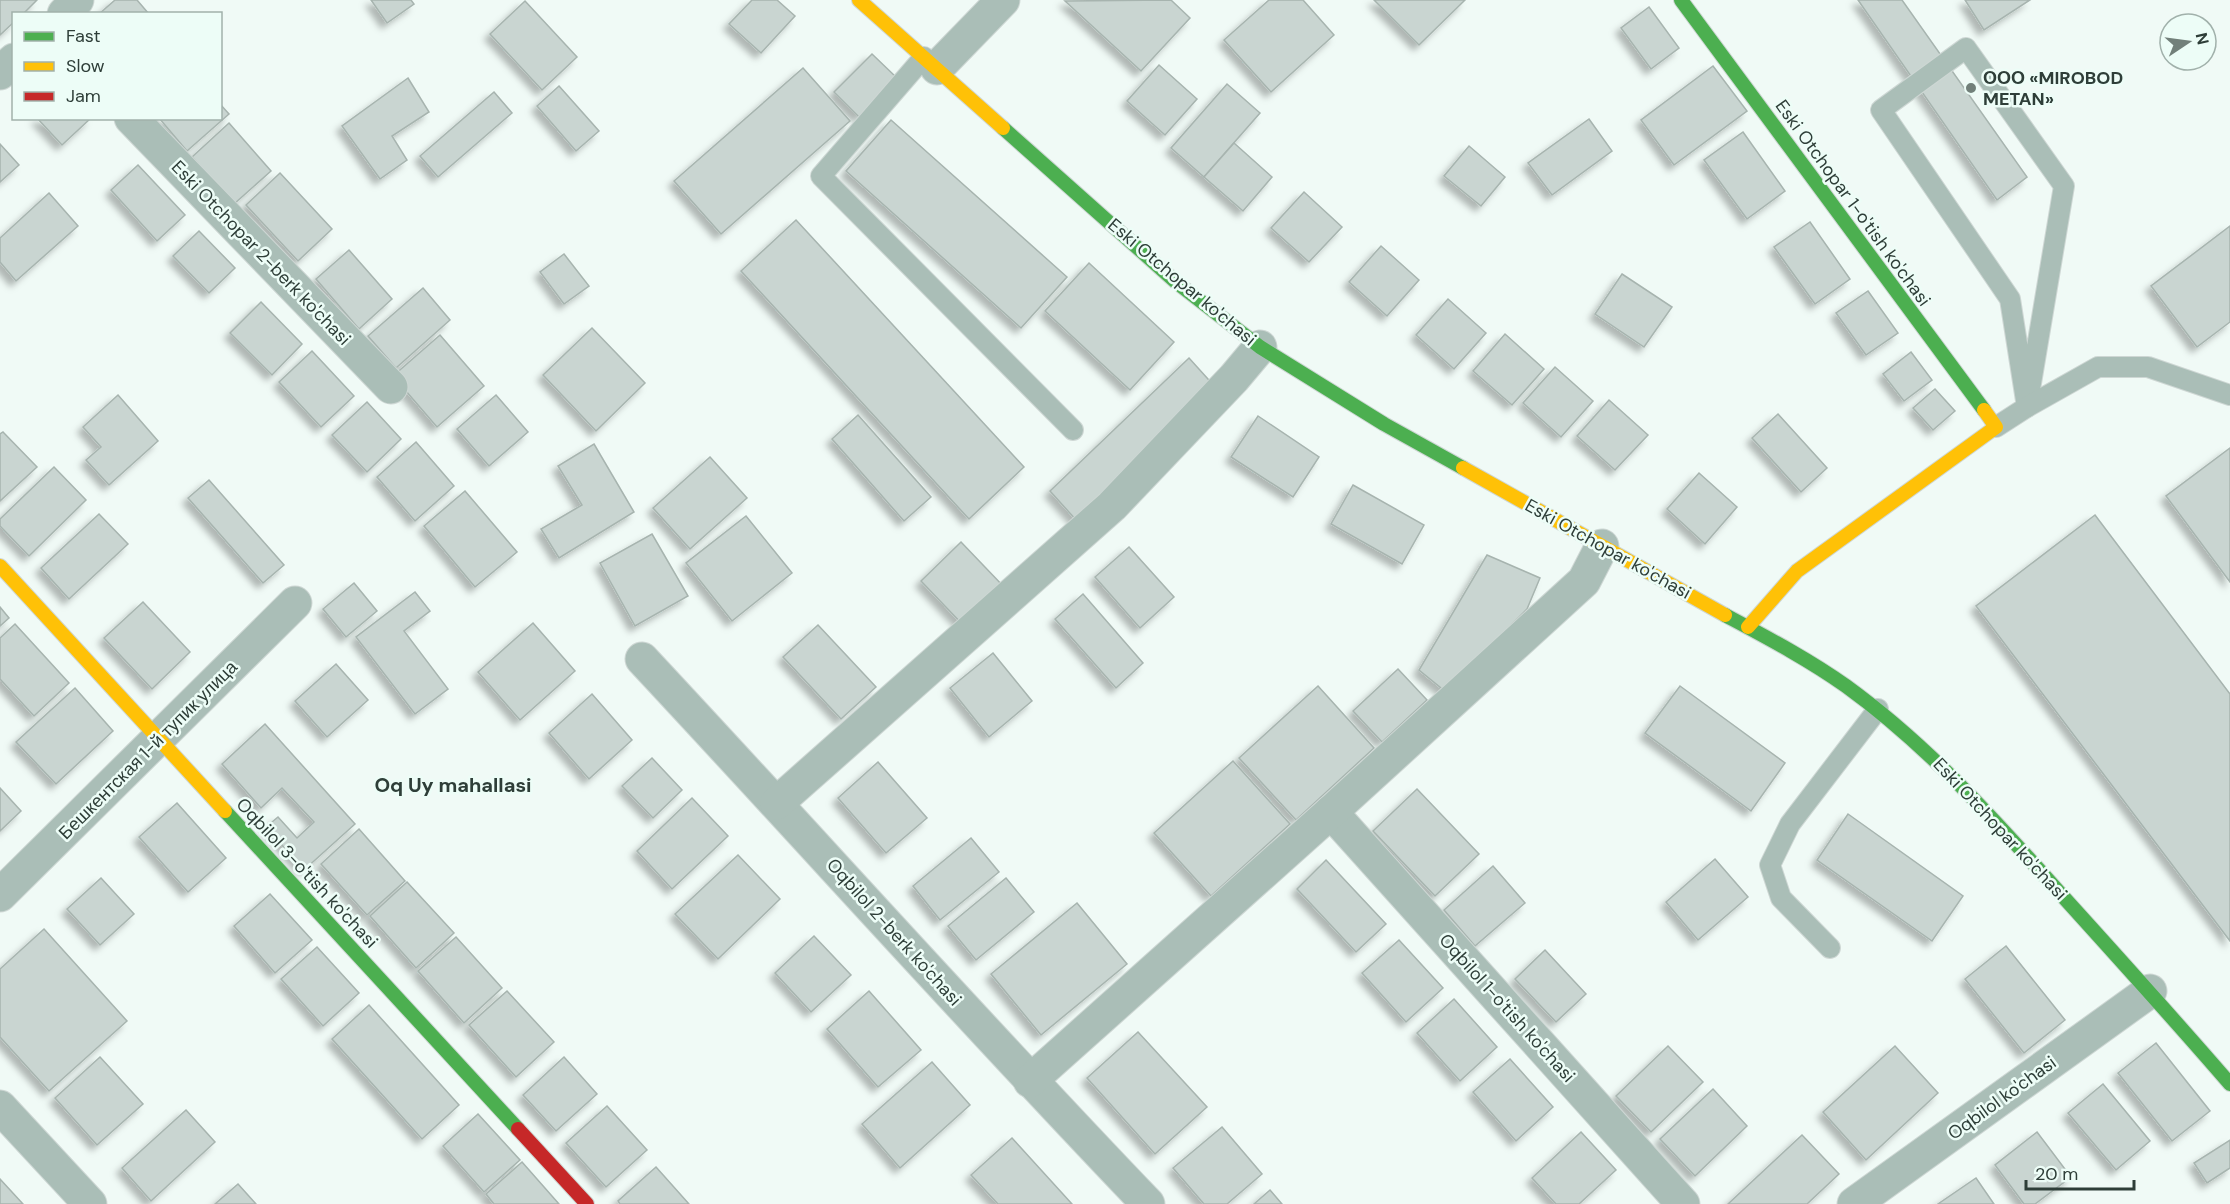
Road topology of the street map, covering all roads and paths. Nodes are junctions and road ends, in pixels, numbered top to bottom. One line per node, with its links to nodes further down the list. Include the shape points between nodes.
1 (77, 0): 5 (street)
2 (859, 0): 7 (street, Eski Otchopar ko'chasi)
3 (1003, 0): 7 (street)
4 (1681, 0): 14 (street, Eski Otchopar 1-o'tish ko'chasi)
5 (66, 12)
6 (12, 62): 8 (street)
7 (931, 63): 10 (street, Eski Otchopar ko'chasi, via 1176,282); 15 (lane, via 821,176)
8 (0, 73)
9 (133, 120): 11 (street, Eski Otchopar 2-berk ko'chasi)
10 (1260, 347): 16 (street, Eski Otchopar ko'chasi, via 1384,424); 23 (street, via 1112,506)
11 (391, 387)
12 (2230, 395): 13 (lane, via 2148,367 2098,367)
13 (2027, 407): 13 (lane, via 2010,299 1881,110 1966,48 2064,186); 14 (lane)
14 (1996, 427): 19 (street, via 1797,571)
15 (1074, 430)
16 (1602, 546): 19 (street, Eski Otchopar ko'chasi); 24 (street, via 1584,581)
17 (0, 566): 22 (street, Oqbilol 3-o'tish ko'chasi)
18 (295, 603): 22 (street, Бешкентская 1-й тупик улица)
19 (1748, 627): 21 (street, Eski Otchopar ko'chasi, via 1814,664)
20 (642, 659): 23 (street, Oqbilol 2-berk ko'chasi)
21 (1878, 708): 26 (lane, via 1790,824 1770,865 1781,898); 27 (street, Eski Otchopar ko'chasi, via 1945,770)
22 (159, 739): 25 (street, Бешкентская 1-й тупик улица); 32 (street, Oqbilol 3-o'tish ko'chasi)
23 (777, 803): 28 (street, Oqbilol 2-berk ko'chasi)
24 (1331, 812): 28 (street); 34 (street, Oqbilol 1-o'tish ko'chasi)
25 (0, 896)
26 (1830, 948)
27 (2150, 991): 29 (street, Eski Otchopar ko'chasi); 35 (street, Oqbilol ko'chasi)
28 (1030, 1081): 33 (street, Oqbilol 2-berk ko'chasi)
29 (2230, 1084)
30 (0, 1107): 31 (street)
31 (90, 1204)
32 (587, 1204)
33 (1148, 1204)
34 (1683, 1204)
35 (1854, 1204)

